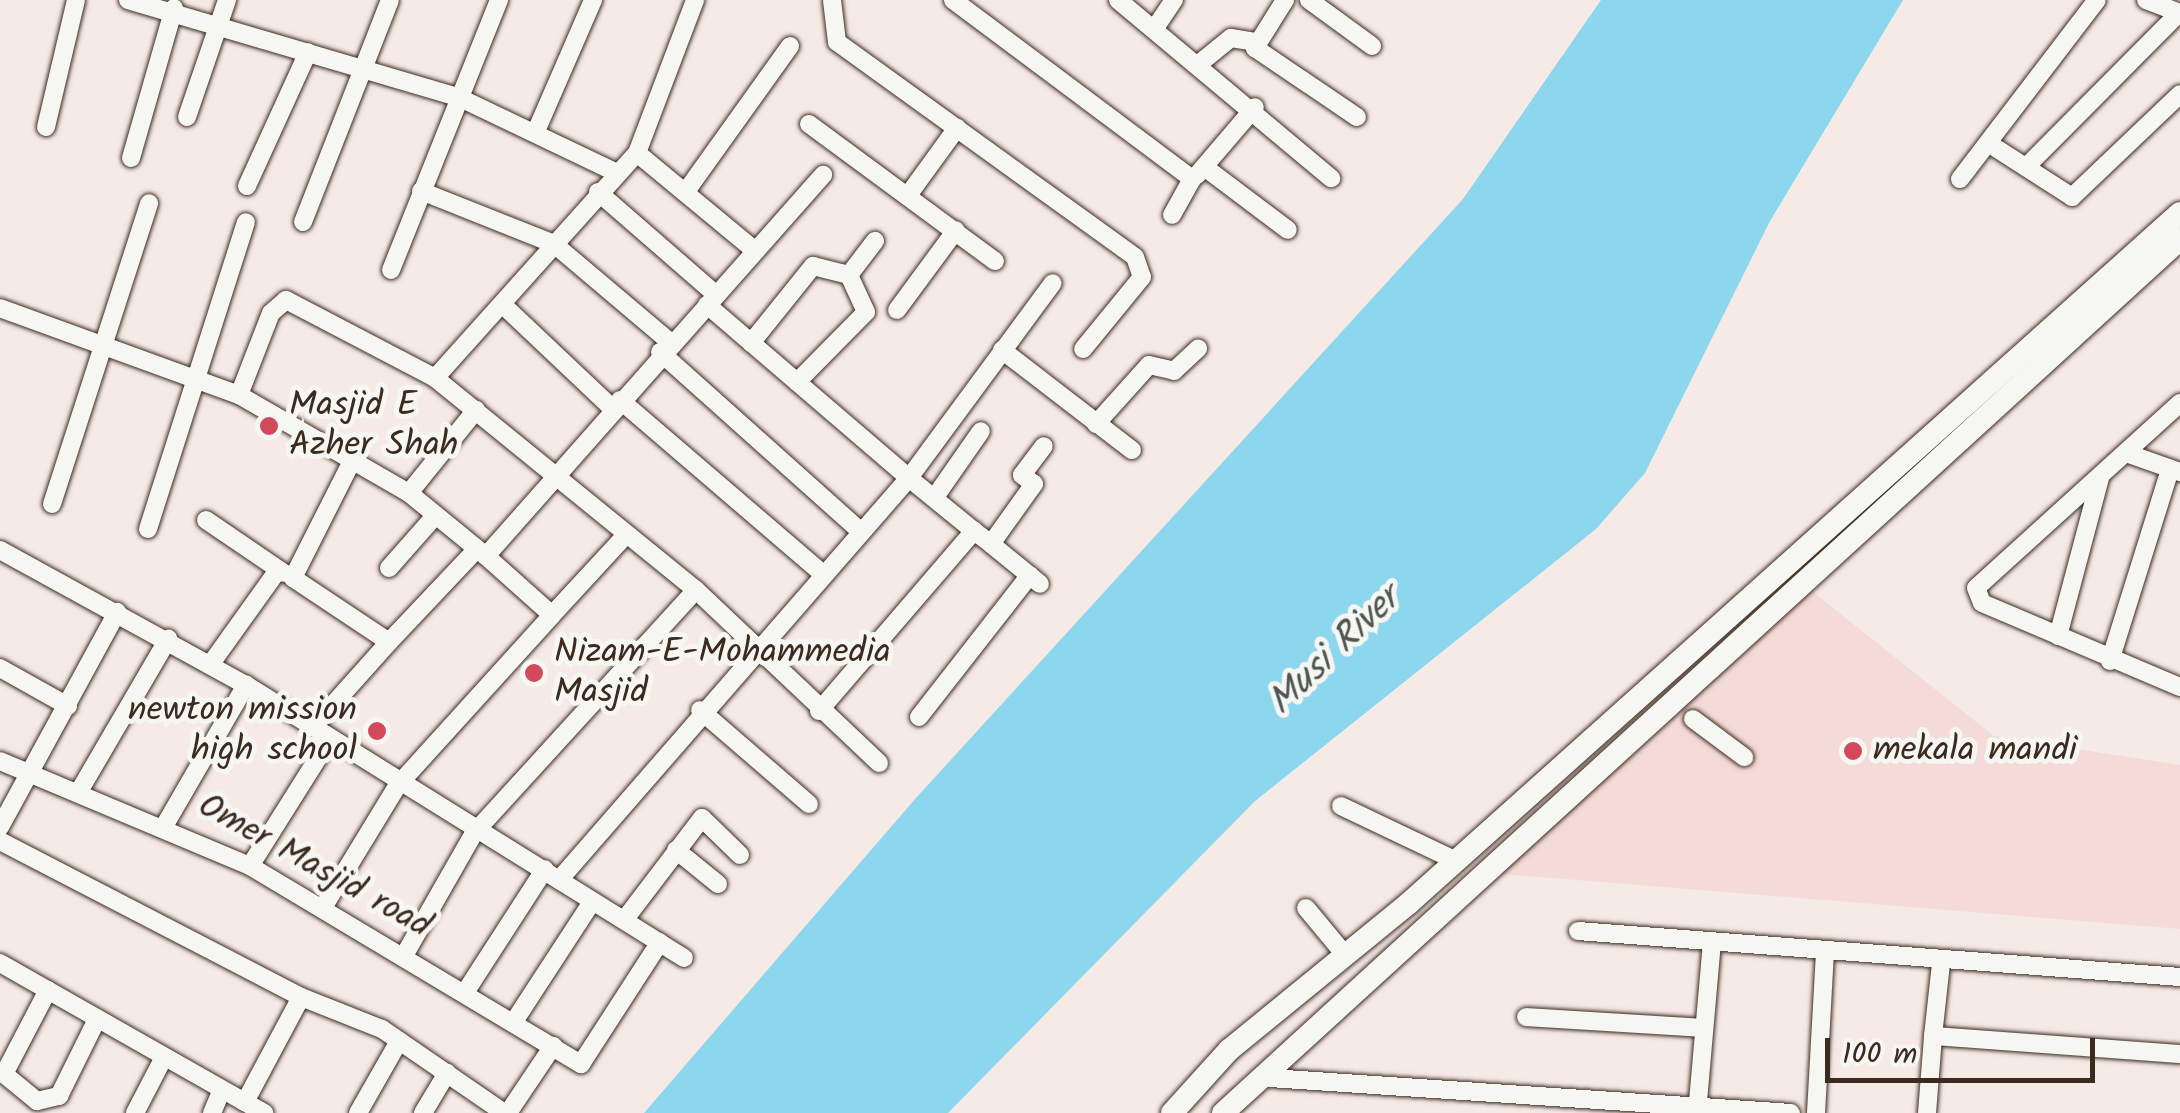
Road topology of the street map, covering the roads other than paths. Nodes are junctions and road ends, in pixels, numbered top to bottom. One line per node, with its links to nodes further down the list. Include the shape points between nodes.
1 (76, 0): 32 (street)
2 (128, 0): 16 (street)
3 (227, 0): 18 (street)
4 (390, 0): 25 (street)
5 (499, 0): 27 (street)
6 (593, 0): 34 (street)
7 (695, 0): 36 (street)
8 (832, 0): 33 (street, via 837,42)
9 (953, 0): 40 (street)
10 (1118, 0): 19 (street)
11 (1174, 0): 19 (street)
12 (1286, 0): 20 (street)
13 (1309, 0): 22 (street)
14 (2096, 0): 35 (street)
15 (2146, 0): 17 (street)
16 (174, 8): 18 (street); 37 (street)
17 (2180, 13): 38 (street)
18 (219, 21): 23 (street); 29 (street)
19 (1155, 28): 24 (street)
20 (1257, 42): 24 (street, via 1231,38); 30 (street)
21 (790, 46): 45 (street)
22 (1372, 46)
23 (308, 52): 25 (street); 44 (street)
24 (1200, 64): 28 (street)
25 (362, 68): 27 (street); 53 (street)
26 (2180, 94): 38 (street, via 2072,197)
27 (458, 97): 34 (street); 46 (street)
28 (1254, 107): 40 (street); 42 (street)
29 (187, 116)
30 (1357, 116)
31 (810, 124): 48 (street)
32 (46, 127)
33 (957, 128): 48 (street); 71 (street, via 1135,257 1142,277)
34 (536, 129): 39 (street)
35 (1988, 143): 38 (street); 43 (street)
36 (637, 153): 39 (street); 45 (street)
37 (131, 158)
38 (2026, 167)
39 (617, 173): 47 (street)
40 (1200, 174): 51 (street); 55 (street)
41 (823, 175): 59 (street)
42 (1331, 178)
43 (1960, 178)
44 (247, 186)
45 (687, 190): 59 (street)
46 (420, 191): 58 (street); 61 (street)
47 (598, 192): 58 (street); 64 (street)
48 (909, 194): 54 (street)
49 (149, 203): 68 (street)
50 (2180, 213): 139 (street)
51 (1172, 215)
52 (246, 222): 74 (street)
53 (303, 222)
54 (956, 230): 60 (street); 66 (street)
55 (1288, 230)
56 (2180, 239): 170 (street, via 1478,872)
57 (875, 241): 62 (street)
58 (554, 244): 65 (street); 70 (street)
59 (754, 250): 64 (street)
60 (995, 261)
61 (390, 270)
62 (849, 276): 69 (street, via 820,262); 76 (street, via 866,312)
63 (1052, 283): 73 (street)
64 (710, 298): 69 (street); 70 (street)
65 (502, 304): 75 (street); 79 (street)
66 (897, 310)
67 (1, 312): 68 (street)
68 (106, 340): 74 (street); 93 (street)
69 (751, 343): 76 (street)
70 (665, 347): 79 (street); 98 (street)
71 (1083, 349)
72 (1198, 349): 81 (street, via 1174,371 1149,365)
73 (1002, 350): 81 (street); 89 (street)
74 (201, 375): 77 (street); 96 (street)
75 (435, 378): 77 (street, via 286,300 271,313); 80 (street)
76 (797, 382): 89 (street)
77 (239, 394): 86 (street)
78 (2180, 403): 85 (street)
79 (616, 404): 88 (street); 104 (street)
80 (476, 410): 88 (street); 91 (street)
81 (1096, 424): 84 (street)
82 (981, 431): 92 (street)
83 (1044, 446): 100 (street, via 1022,475 1034,484)
84 (1132, 450)
85 (2129, 454): 87 (street); 90 (street)
86 (352, 461): 91 (street); 105 (street)
87 (2175, 471): 113 (street)
88 (554, 476): 99 (street); 102 (street)
89 (908, 478): 92 (street); 98 (street)
90 (2100, 478): 109 (street); 109 (street, via 1976,588 1982,603)
91 (409, 493): 94 (street)
92 (935, 496): 97 (street)
93 (52, 504)
94 (435, 516): 102 (street); 103 (street)
95 (206, 520): 105 (street)
96 (148, 529)
97 (974, 531): 100 (street); 120 (street)
98 (861, 532): 104 (street)
99 (624, 537): 106 (street); 108 (street)
100 (991, 544): 121 (street, via 1035,579)
101 (0, 550): 107 (street)
102 (480, 553): 108 (street); 111 (street)
103 (390, 568)
104 (821, 572): 112 (street)
105 (285, 574): 111 (street); 114 (street)
106 (696, 590): 112 (street); 135 (street)
107 (117, 612): 110 (street); 118 (street)
108 (552, 615): 129 (street)
109 (2058, 636): 113 (street)
110 (168, 640): 114 (street); 130 (street)
111 (389, 642): 123 (street)
112 (757, 656): 119 (street); 120 (street)
113 (2110, 662): 117 (street)
114 (210, 664): 116 (street)
115 (0, 668): 118 (street)
116 (246, 685): 123 (street); 133 (street)
117 (2180, 686)
118 (68, 706): 128 (street)
119 (700, 710): 131 (street); 141 (street)
120 (819, 710): 127 (street)
121 (919, 718)
122 (1693, 719): 125 (street)
123 (313, 727): 124 (street)
124 (330, 739): 129 (street); 140 (street)
125 (1744, 756)
126 (0, 760): 128 (street, Omer Masjid road)
127 (879, 763)
128 (35, 770): 130 (street, Omer Masjid road); 134 (street)
129 (398, 785): 135 (street); 144 (street)
130 (81, 788): 133 (street, Omer Masjid road)
131 (809, 804)
132 (1341, 806): 139 (street)
133 (166, 823): 140 (street, Omer Masjid road)
134 (0, 826)
135 (474, 832): 141 (street); 151 (street)
136 (0, 841): 159 (street)
137 (676, 850): 138 (street, via 702,818); 142 (street); 146 (street)
138 (740, 855)
139 (1454, 860): 152 (street)
140 (250, 866): 144 (street, Omer Masjid road)
141 (552, 874): 143 (street); 158 (street)
142 (718, 884)
143 (592, 902): 146 (street); 162 (street)
144 (324, 906): 151 (street, Omer Masjid road)
145 (1306, 908): 152 (street)
146 (625, 919): 148 (street)
147 (1578, 931): 149 (street)
148 (660, 942): 153 (street); 166 (street, Omer Masjid road, via 581,1064)
149 (1712, 942): 150 (street); 163 (street)
150 (1825, 952): 155 (street); 185 (street)
151 (405, 954): 158 (street, Omer Masjid road)
152 (1345, 956): 182 (street, via 1229,1050)
153 (684, 958)
154 (0, 963): 157 (street)
155 (1941, 963): 156 (street); 164 (street)
156 (2180, 976)
157 (48, 990): 161 (street); 161 (street, via 4,1074 37,1101 59,1096)
158 (466, 991): 162 (street, Omer Masjid road)
159 (301, 997): 165 (street); 172 (street)
160 (1526, 1017): 163 (street)
161 (97, 1018): 168 (street)
162 (514, 1020): 166 (street, Omer Masjid road)
163 (1704, 1028): 175 (street)
164 (1934, 1036): 167 (street); 186 (street)
165 (399, 1041): 169 (street); 179 (street)
166 (553, 1046): 181 (street)
167 (2180, 1054)
168 (163, 1059): 171 (street); 176 (street)
169 (446, 1072): 180 (street); 181 (street)
170 (1270, 1078): 173 (street); 183 (street)
171 (222, 1090): 172 (street); 177 (street)
172 (245, 1102): 178 (street)
173 (1513, 1104): 174 (street)
174 (1601, 1108): 175 (street)
175 (1698, 1111): 184 (street)
176 (135, 1113)
177 (212, 1113)
178 (264, 1113)
179 (358, 1113)
180 (423, 1113)
181 (506, 1113)
182 (1172, 1113)
183 (1224, 1113)
184 (1791, 1113)
185 (1816, 1113)
186 (1927, 1113)

